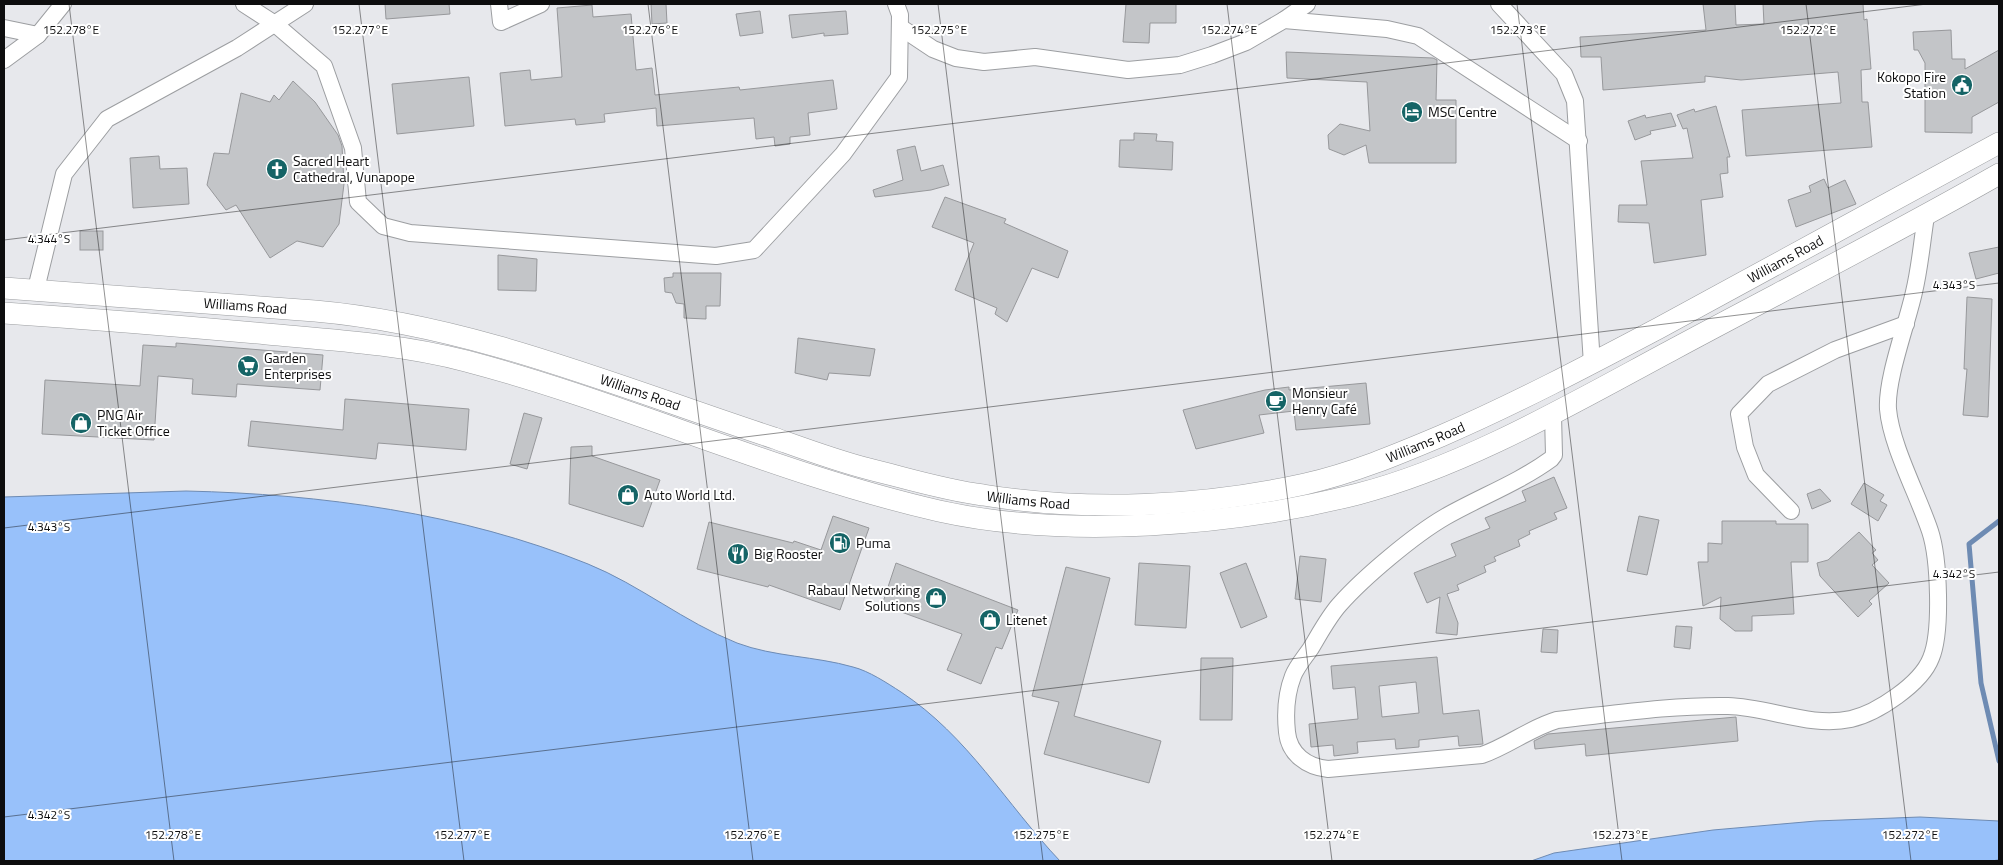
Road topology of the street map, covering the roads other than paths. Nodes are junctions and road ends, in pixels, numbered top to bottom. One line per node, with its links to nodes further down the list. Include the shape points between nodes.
1 (62, 4): 13 (street)
2 (244, 4): 10 (street)
3 (305, 4): 10 (street)
4 (499, 4): 5 (street, via 501,22)
5 (541, 4)
6 (896, 4): 11 (street)
7 (1307, 4): 9 (street)
8 (1499, 4): 15 (street, via 1564,74 1575,101)
9 (1284, 20): 11 (street, via 1246,42 1212,55 1180,65 1128,70 1035,57 984,62 956,58 933,49); 15 (street, via 1387,29 1418,36)
10 (275, 24): 11 (street, via 324,66 353,148 358,202 383,226 410,233 716,256 754,250 844,154 899,77); 20 (street, via 107,119 64,174)
11 (900, 27)
12 (4, 28): 13 (street)
13 (38, 35): 14 (street)
14 (4, 60)
15 (1579, 141): 23 (street)
16 (1999, 143): 23 (main road, Williams Road)
17 (1999, 174): 18 (main road, Williams Road)
18 (1926, 216): 22 (street, via 1915,291); 24 (main road, Williams Road)
19 (4, 288): 20 (main road, Williams Road)
20 (36, 289): 23 (main road, Williams Road, via 359,315 404,323 580,372 862,467 978,495 1051,503 1109,505 1201,500 1303,484 1382,461 1480,419)
21 (4, 313): 24 (main road, Williams Road, via 367,344 462,360 575,393 849,487 941,512 1042,525 1195,522 1305,506 1392,484)
22 (1906, 324): 24 (street, via 1889,392 1888,409 1893,434 1931,534 1938,591 1931,659 1917,679 1895,697 1872,712 1851,719 1826,721 1731,706 1690,706 1557,720 1539,725 1482,755 1328,769 1310,766 1289,744 1288,691 1293,674 1340,604 1395,554 1444,518 1552,459); 25 (street, via 1835,350 1768,384 1739,414 1745,447 1756,475)
23 (1592, 364)
24 (1553, 414)
25 (1791, 511)

